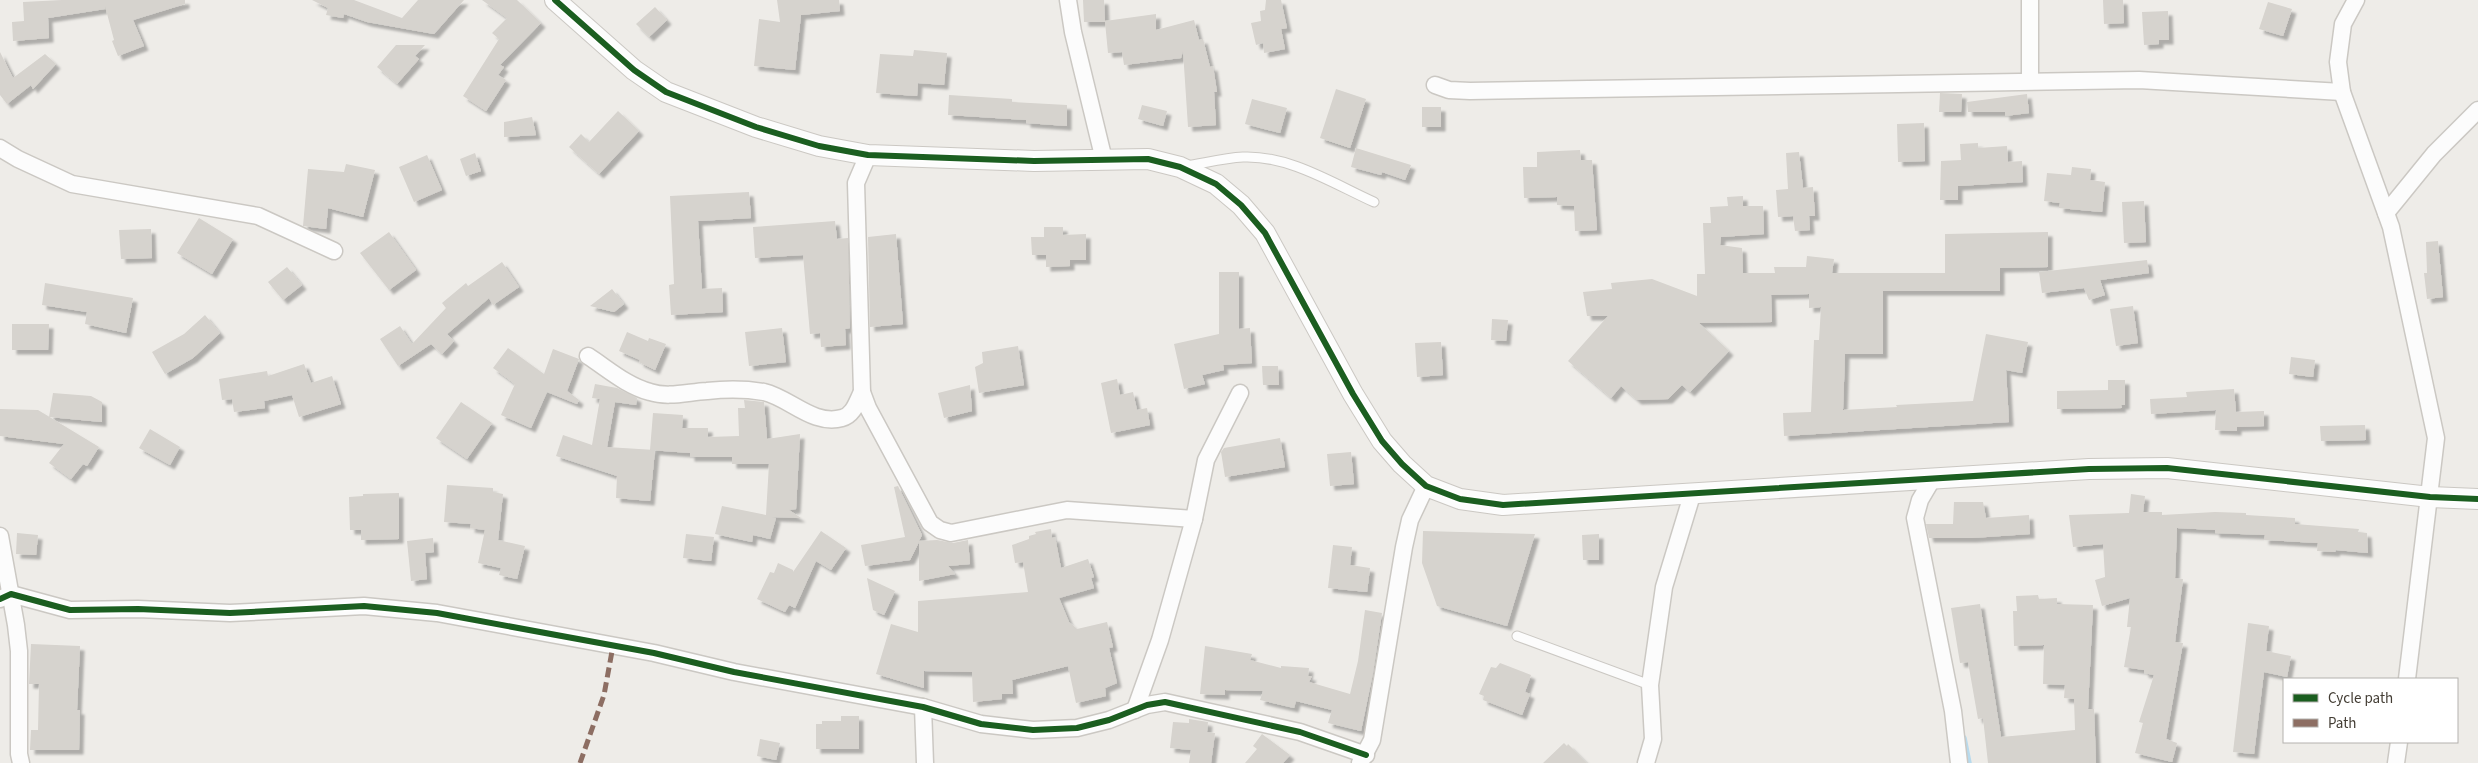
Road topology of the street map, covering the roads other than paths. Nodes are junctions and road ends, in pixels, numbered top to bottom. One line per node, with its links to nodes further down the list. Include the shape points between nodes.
1 (555, 0): 10 (street, via 634,70 666,92 756,128 819,146)
2 (1068, 0): 11 (street)
3 (2030, 0): 5 (street)
4 (2356, 0): 7 (street, via 2343,24 2338,62)
5 (2030, 81): 6 (street, via 1470,91 1449,90); 7 (street, via 2138,80)
6 (1435, 85)
7 (2342, 92): 14 (street)
8 (2478, 110): 14 (street, via 2434,154)
9 (0, 148): 15 (street, via 72,184 258,216)
10 (868, 155): 11 (street); 17 (street, via 856,183)
11 (1104, 160): 12 (street, via 1148,159)
12 (1180, 167): 13 (lane, via 1245,157 1268,160 1296,167); 20 (street, via 1216,184 1241,205 1265,233 1382,442)
13 (1374, 202)
14 (2386, 214): 22 (street, via 2407,296 2436,438)
15 (334, 251)
16 (588, 356): 17 (street, via 635,388 653,393 677,395 707,390 754,390 775,394 803,412 816,416 841,419 850,415)
17 (862, 392): 24 (street, via 930,523 940,530 951,533 1067,510)
18 (1240, 393): 24 (street, via 1206,460)
19 (1933, 478): 21 (street); 22 (street, via 2167,468); 37 (street, via 1920,500 1915,518 1953,711)
20 (1426, 486): 21 (street, via 1460,499 1503,505); 33 (street, via 1410,520 1372,740)
21 (1692, 494): 29 (street, via 1664,587)
22 (2430, 497): 23 (street); 28 (street)
23 (2478, 499)
24 (1194, 519): 31 (street, via 1160,640)
25 (0, 536): 26 (street)
26 (6, 597): 30 (street, via 70,610 230,613 364,606 437,613); 34 (street, via 19,651)
27 (1517, 636): 29 (lane)
28 (2407, 678)
29 (1650, 685): 36 (street, via 1653,739)
30 (923, 707): 31 (street, via 981,724 1033,730 1077,728); 35 (street)
31 (1135, 710): 33 (street, via 1165,702 1300,732)
32 (2399, 743): 38 (street)
33 (1363, 759)
34 (21, 763)
35 (925, 763)
36 (1646, 763)
37 (1959, 763)
38 (2396, 763)

